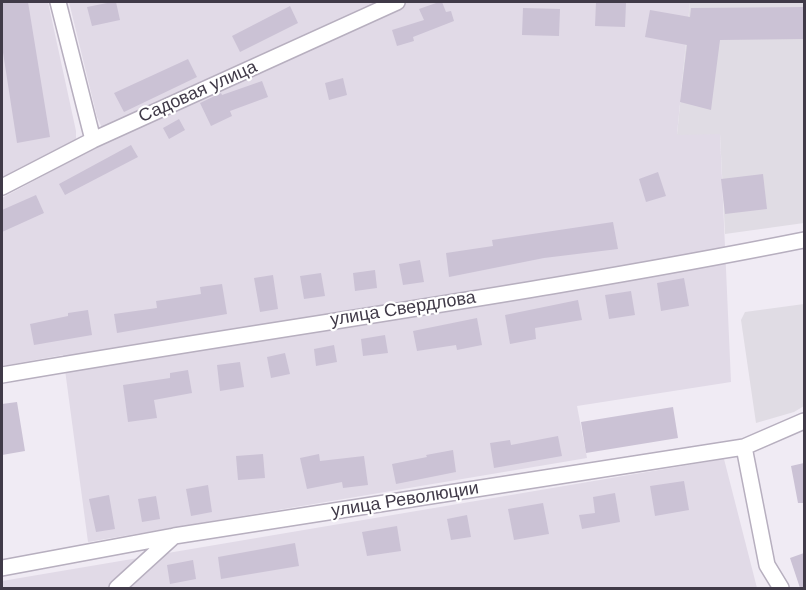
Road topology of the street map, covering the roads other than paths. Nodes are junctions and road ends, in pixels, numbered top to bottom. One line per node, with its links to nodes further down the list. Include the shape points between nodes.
1 (58, 2): 3 (street)
2 (397, 2): 3 (street, Садовая улица)
3 (93, 140): 4 (street, Садовая улица)
4 (2, 187)
5 (804, 240): 6 (street, улица Свердлова)
6 (2, 375)
7 (804, 421): 8 (street, улица Революции)
8 (744, 447): 9 (street, улица Революции); 12 (street, via 766,565)
9 (174, 536): 10 (street, улица Революции); 11 (street)
10 (2, 568)
11 (117, 588)
12 (781, 588)

